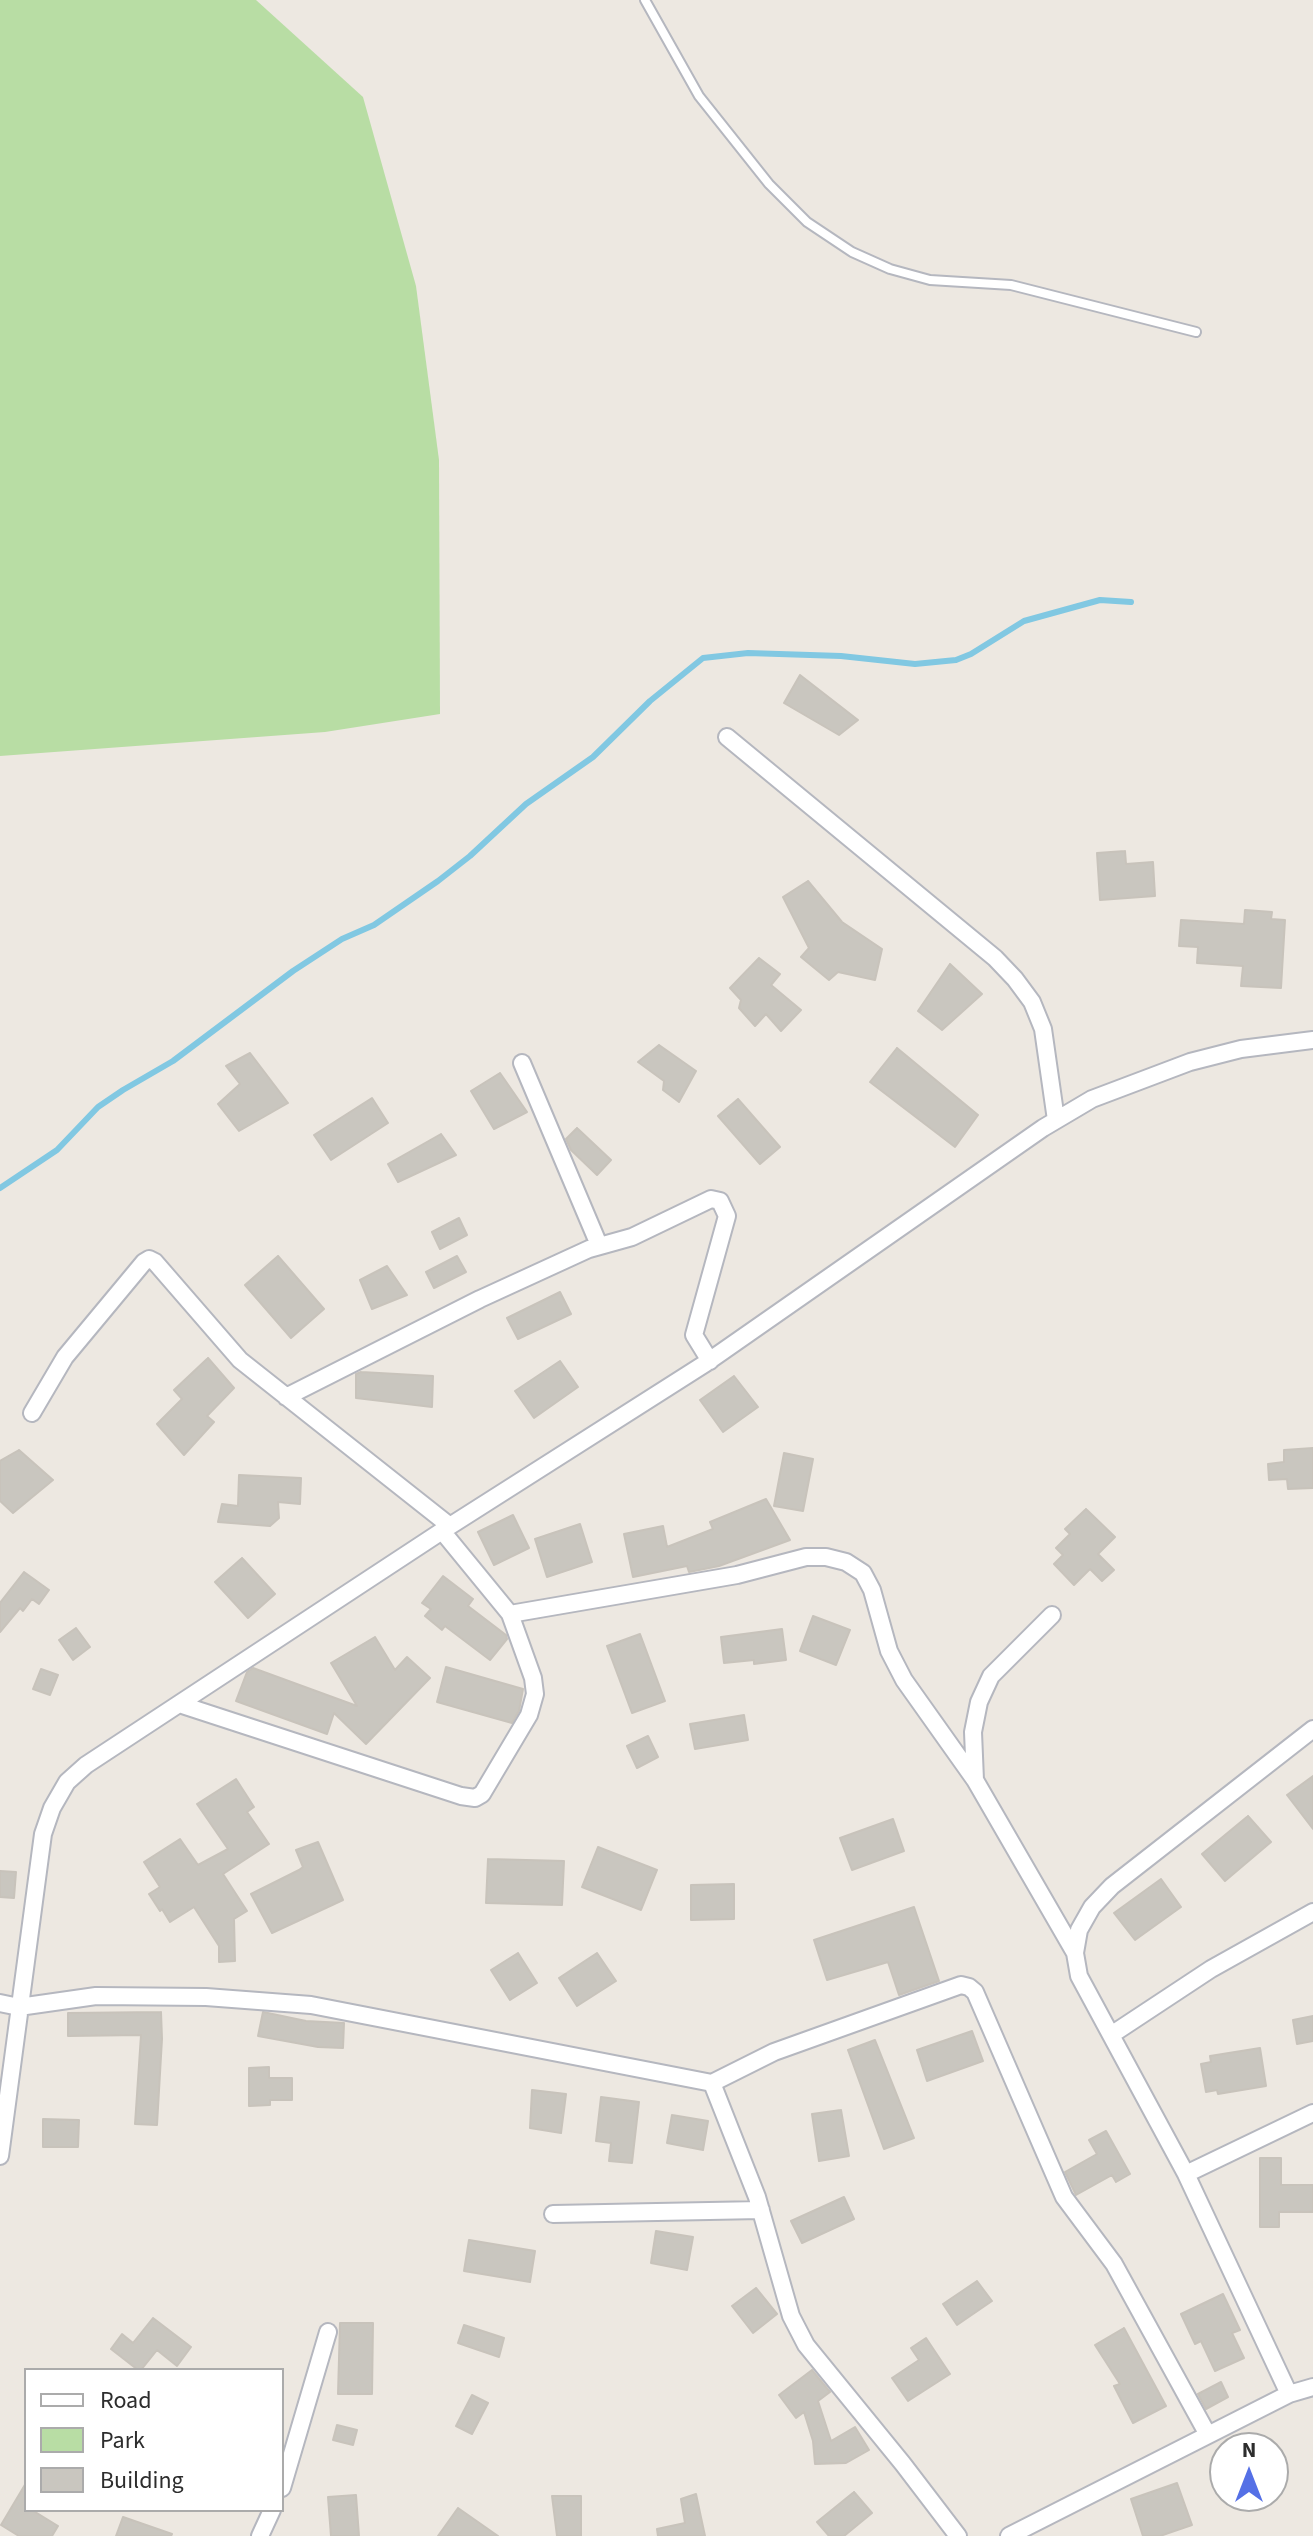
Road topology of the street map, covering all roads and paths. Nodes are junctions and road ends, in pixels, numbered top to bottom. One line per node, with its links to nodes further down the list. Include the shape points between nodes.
1 (645, 0): 2 (lane, via 699,96 769,184 807,222 852,252 930,280 1011,285)
2 (1196, 332)
3 (727, 737): 6 (street, via 1015,979 1043,1029)
4 (1313, 1040): 6 (street, via 1190,1062 1092,1099)
5 (522, 1063): 7 (street)
6 (1056, 1120): 8 (street)
7 (599, 1245): 8 (street, via 632,1237 700,1202 720,1201 727,1216 694,1335); 9 (street)
8 (710, 1361): 11 (street)
9 (286, 1397): 10 (street, via 240,1360 149,1259 65,1357); 11 (street)
10 (32, 1413)
11 (446, 1529): 12 (street); 14 (street)
12 (510, 1614): 14 (street, via 535,1694 529,1715 475,1798); 16 (street, via 737,1575 806,1557 846,1562 863,1573 872,1590 889,1651 904,1680)
13 (1052, 1615): 16 (street, via 991,1676 973,1732)
14 (179, 1704): 20 (street, via 86,1765 67,1782 52,1808 43,1834)
15 (1313, 1729): 18 (street, via 1112,1886 1079,1930)
16 (975, 1780): 18 (street)
17 (1313, 1912): 21 (street, via 1211,1969)
18 (1075, 1953): 21 (street, via 1079,1976)
19 (0, 2003): 20 (street)
20 (19, 2007): 22 (street, via 96,1996 311,2005); 24 (street)
21 (1111, 2035): 25 (street)
22 (712, 2083): 26 (street); 31 (street, via 774,2052 961,1985 969,1987 1064,2197 1114,2264)
23 (1313, 2113): 25 (street)
24 (0, 2156)
25 (1186, 2174): 30 (street)
26 (761, 2210): 27 (street); 35 (street, via 791,2316 806,2345)
27 (553, 2214)
28 (328, 2332): 32 (street)
29 (1313, 2387): 30 (street)
30 (1289, 2394): 31 (street)
31 (1208, 2435): 36 (street)
32 (284, 2481)
33 (271, 2512): 34 (street)
34 (260, 2536)
35 (958, 2536)
36 (1009, 2536)

